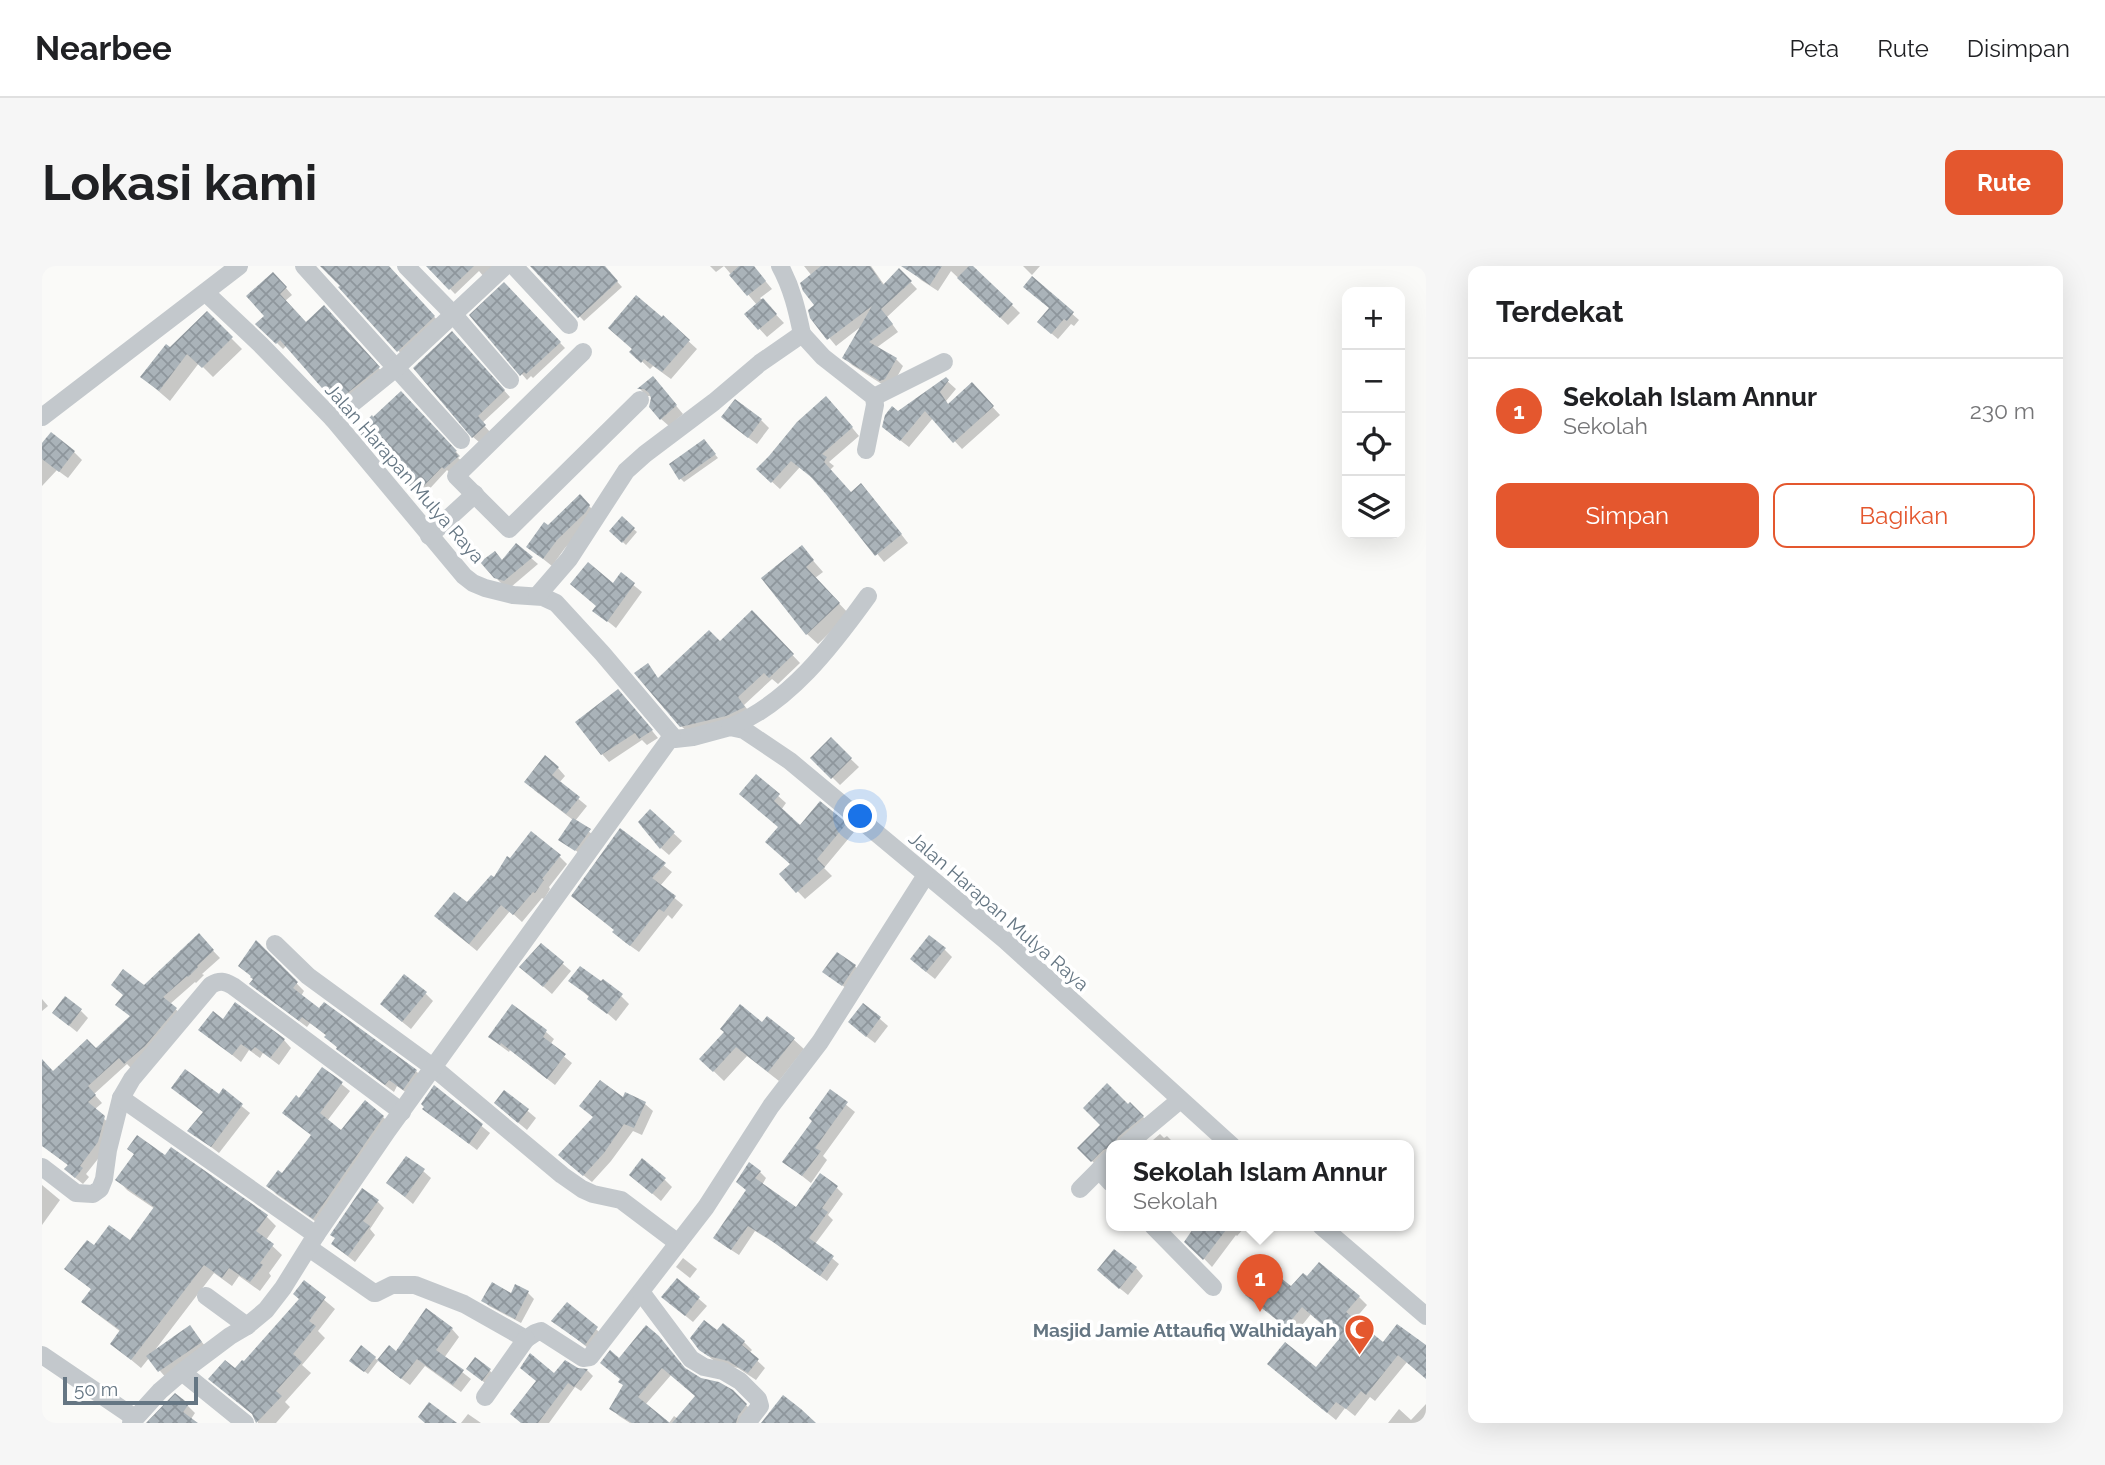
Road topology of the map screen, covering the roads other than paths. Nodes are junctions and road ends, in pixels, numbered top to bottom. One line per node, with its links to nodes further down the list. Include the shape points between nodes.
1 (239, 266): 7 (street)
2 (304, 266): 13 (street)
3 (406, 266): 8 (street)
4 (505, 266): 8 (street)
5 (514, 266): 9 (street)
6 (780, 266): 10 (street, via 796,303)
7 (206, 293): 17 (street); 18 (street, Jalan Harapan Mulya Raya)
8 (453, 314): 13 (street); 14 (street)
9 (569, 325)
10 (802, 334): 15 (street); 23 (street, via 626,471 569,559)
11 (583, 352): 21 (street, via 456,476)
12 (944, 362): 15 (street)
13 (396, 368): 18 (street); 19 (street)
14 (510, 380)
15 (874, 397): 20 (street)
16 (640, 401): 21 (street, via 509,529)
17 (42, 417)
18 (333, 419): 22 (street, Jalan Harapan Mulya Raya)
19 (461, 440)
20 (866, 450)
21 (475, 494): 22 (street)
22 (429, 536): 23 (street, Jalan Harapan Mulya Raya, via 473,583)
23 (537, 596): 26 (street, Jalan Harapan Mulya Raya, via 550,598 577,624)
24 (868, 596): 25 (street, via 831,648 807,671 768,706)
25 (730, 727): 26 (street, via 680,739); 27 (street, Jalan Harapan Mulya Raya, via 744,730 790,761)
26 (672, 736): 29 (street)
27 (926, 875): 31 (street, Jalan Harapan Mulya Raya, via 1005,940); 41 (street, via 820,1042)
28 (275, 944): 29 (street, via 332,996)
29 (434, 1068): 32 (street); 41 (street, via 582,1189 621,1200)
30 (121, 1098): 32 (street, via 211,985 224,981); 35 (street, via 100,1189 93,1194 76,1193); 40 (street)
31 (1180, 1100): 33 (street); 34 (street, Jalan Harapan Mulya Raya)
32 (402, 1112): 40 (street)
33 (1132, 1140)
34 (1225, 1140)
35 (42, 1167)
36 (1106, 1172): 37 (street)
37 (1080, 1189)
38 (1158, 1231): 42 (street)
39 (1327, 1231): 45 (street)
40 (313, 1241): 46 (street, via 266,1310); 47 (street, via 373,1293 393,1285 415,1285 464,1304)
41 (678, 1243): 43 (street)
42 (1213, 1287)
43 (641, 1292): 47 (street, via 587,1359 541,1331); 53 (street, via 691,1359 740,1381 758,1399 760,1406)
44 (206, 1296): 46 (street)
45 (1426, 1316)
46 (247, 1326): 49 (street)
47 (526, 1339): 50 (street)
48 (42, 1354): 51 (street)
49 (182, 1372): 51 (street); 52 (street)
50 (485, 1397)
51 (133, 1420)
52 (245, 1423)
53 (747, 1423)

